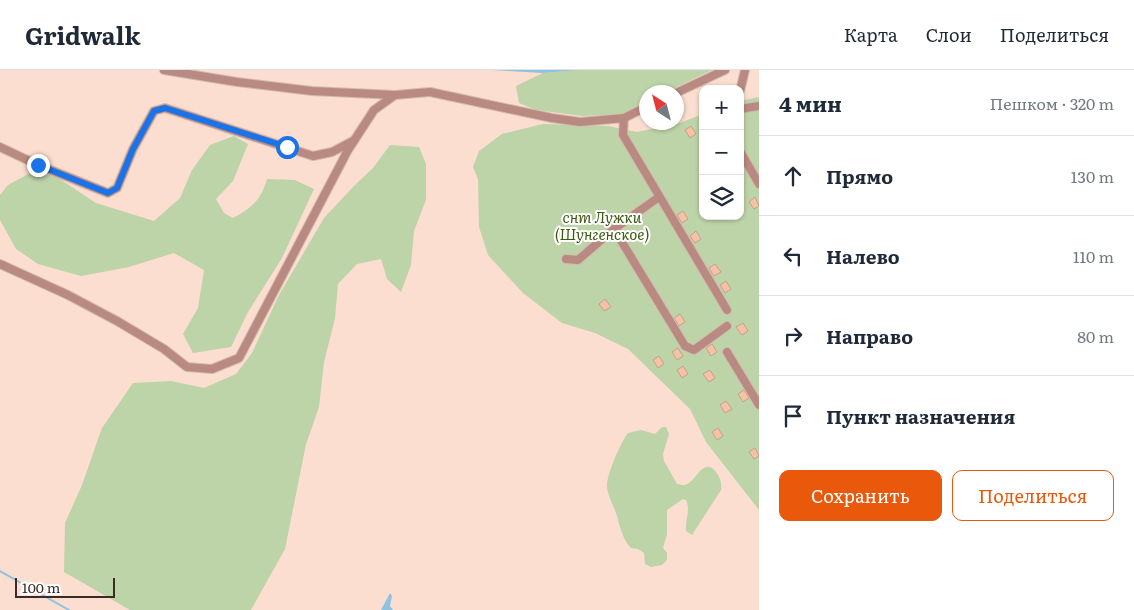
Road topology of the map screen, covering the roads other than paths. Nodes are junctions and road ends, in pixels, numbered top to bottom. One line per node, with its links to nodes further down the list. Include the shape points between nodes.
1 (164, 70): 6 (street, via 312,91)
2 (724, 70): 5 (street)
3 (745, 70): 4 (street)
4 (741, 85)
5 (684, 89)
6 (395, 95): 10 (street, via 430,92 580,122); 11 (street, via 374,110)
7 (759, 106): 8 (street)
8 (744, 108)
9 (639, 110): 10 (street)
10 (624, 118): 15 (street, via 623,135)
11 (355, 140): 12 (street, via 332,152 313,156 165,108 154,111 117,188 108,193); 18 (street, via 239,358 212,369 188,367 117,321)
12 (0, 147)
13 (744, 158): 14 (street)
14 (759, 184)
15 (659, 197): 16 (street); 19 (street)
16 (614, 229): 17 (street, via 578,260); 20 (street, via 685,346 694,350)
17 (566, 259)
18 (0, 264)
19 (727, 310)
20 (727, 326)
21 (727, 352): 22 (street)
22 (759, 406)

